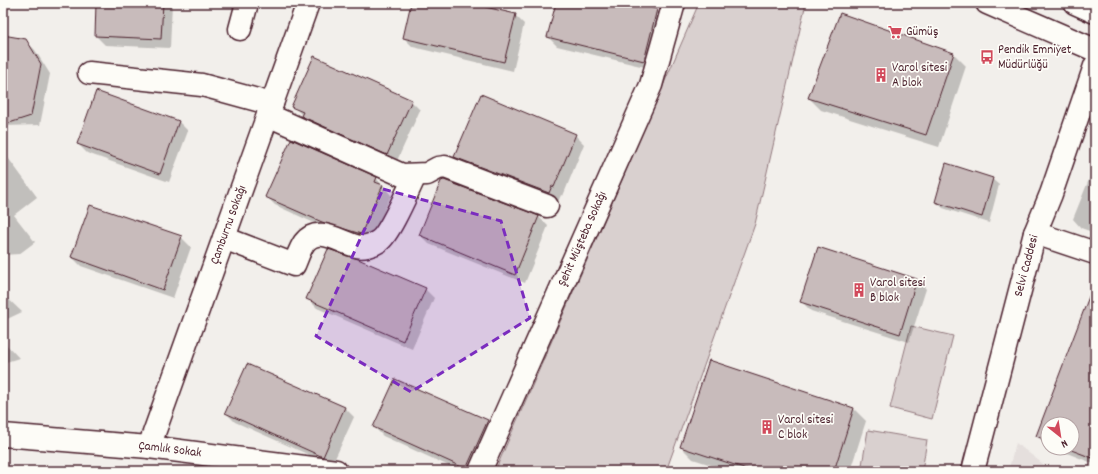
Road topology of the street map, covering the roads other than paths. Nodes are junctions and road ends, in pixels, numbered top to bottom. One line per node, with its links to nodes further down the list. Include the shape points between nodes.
1 (246, 3): 7 (street)
2 (308, 3): 11 (street, Çamburnu Sokağı)
3 (674, 3): 20 (street, Şehit Müşteba Sokağı, via 651,85)
4 (988, 3): 8 (street)
5 (1075, 3): 6 (street)
6 (1095, 12)
7 (240, 29)
8 (1095, 50)
9 (1095, 66): 14 (street, Selvi Caddesi)
10 (89, 73): 11 (street, via 202,85)
11 (270, 109): 12 (street, via 390,171); 15 (street, Çamburnu Sokağı)
12 (415, 176): 13 (street, via 427,174 438,168 451,169); 15 (street, via 385,235 364,247 328,235 319,235 305,242 294,265)
13 (547, 206)
14 (1035, 234): 16 (street); 21 (street, Selvi Caddesi)
15 (224, 238): 18 (street, Çamburnu Sokağı)
16 (1095, 254)
17 (3, 435): 18 (street, Çamlık Sokak)
18 (150, 447): 19 (street, Çamlık Sokak)
19 (323, 470)
20 (480, 471)
21 (973, 471)

